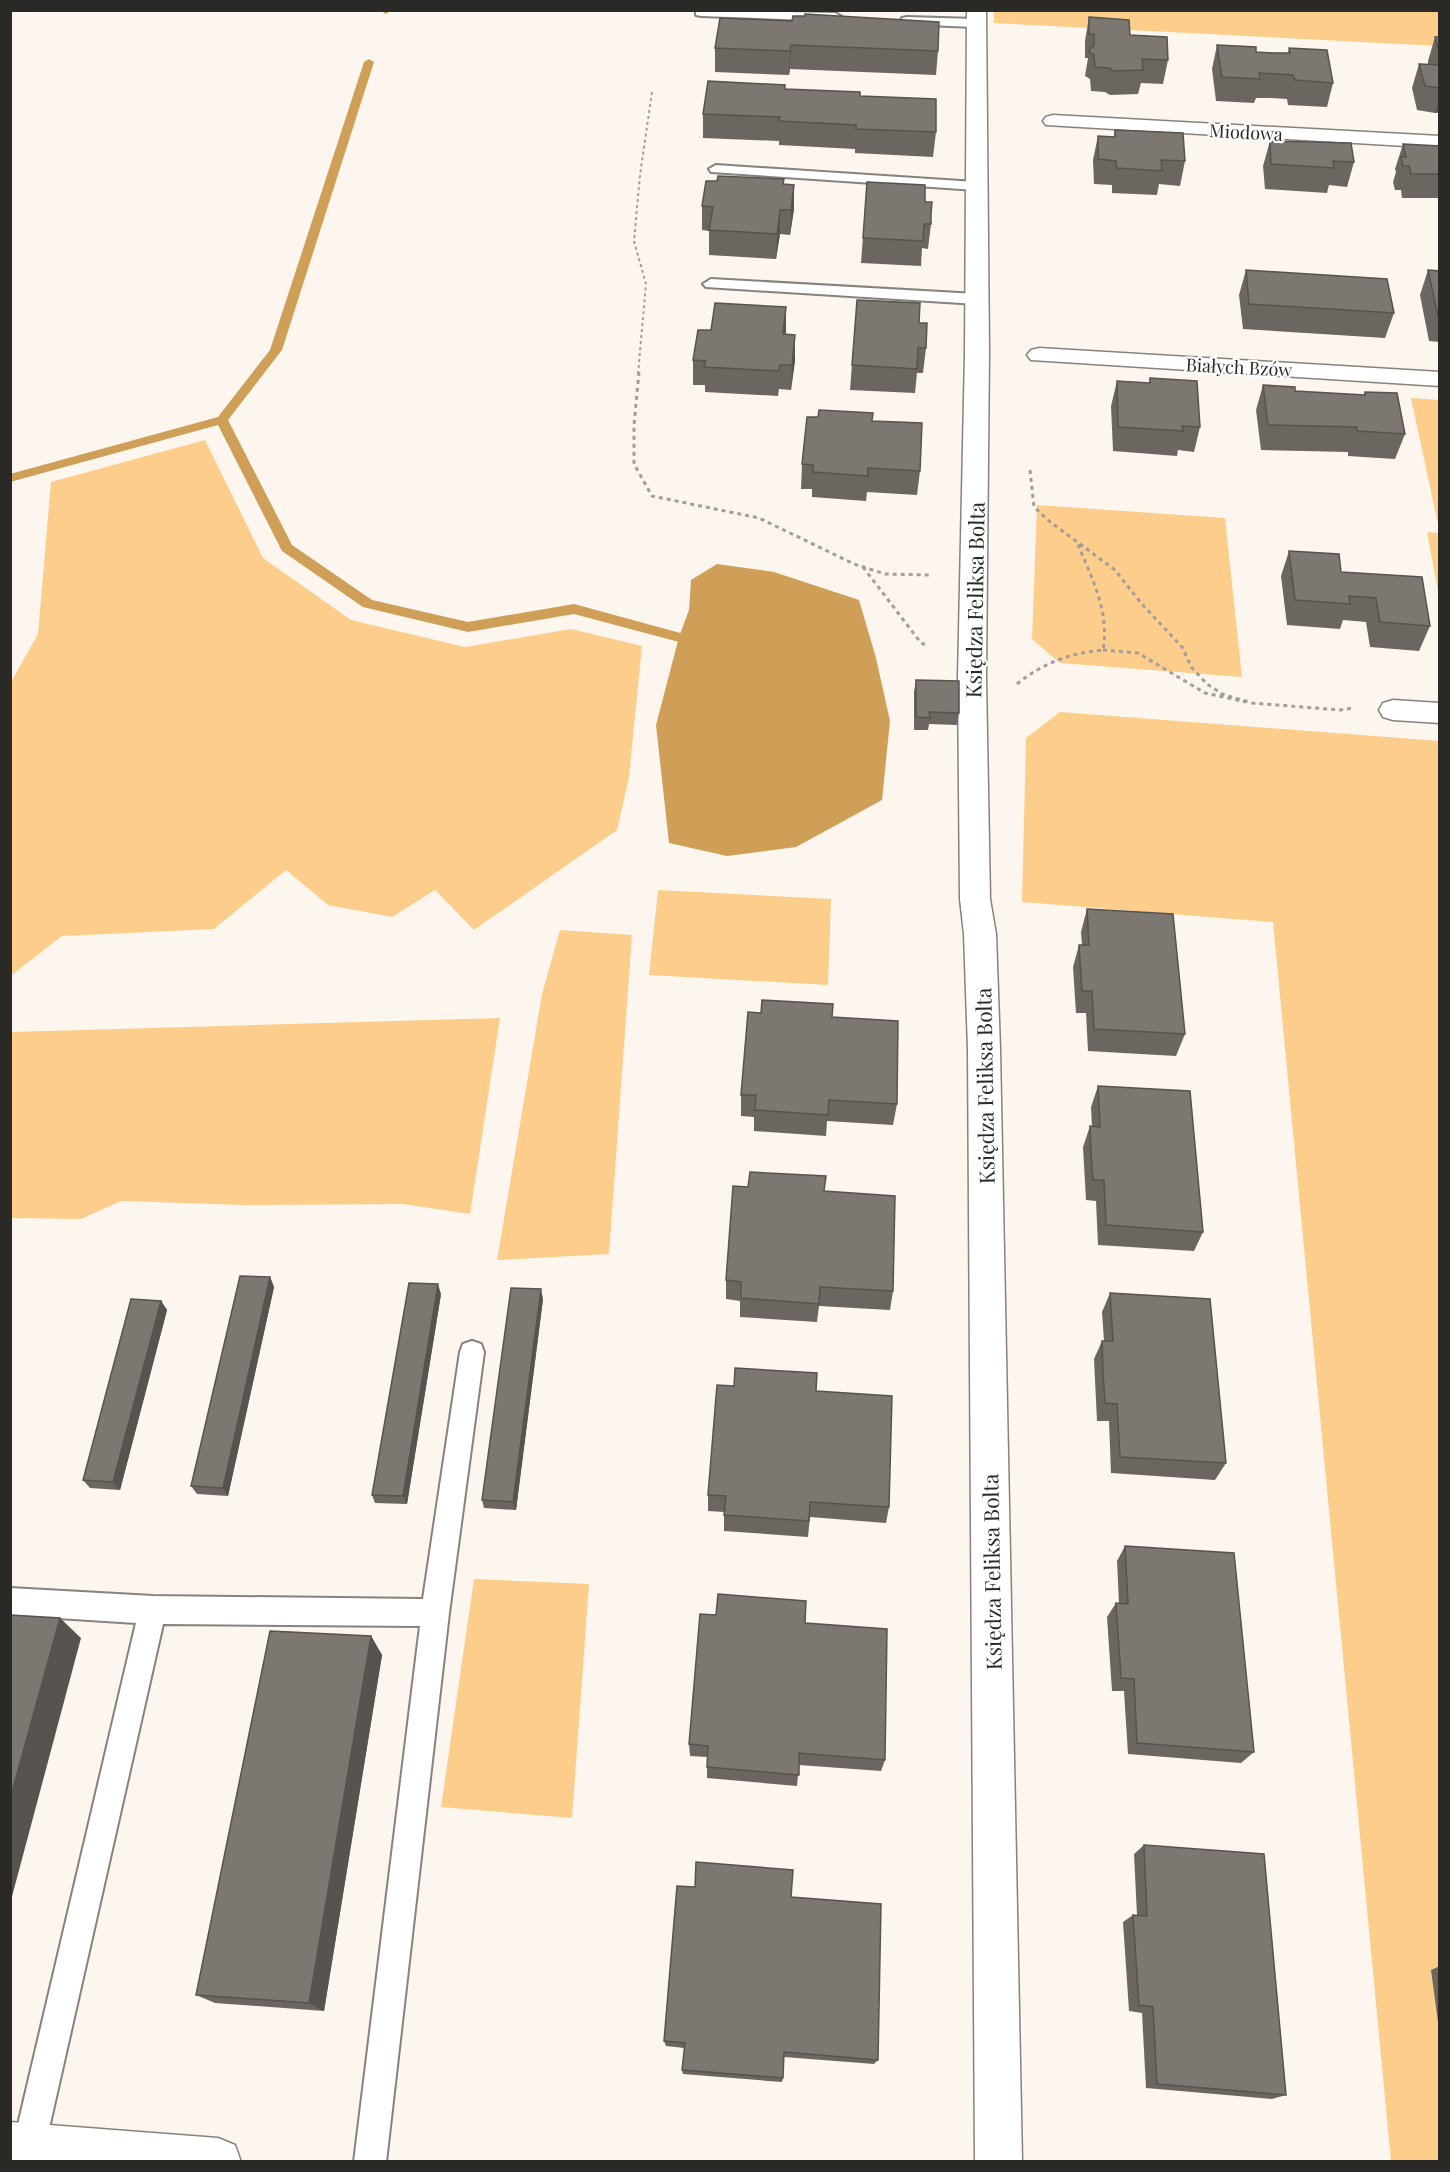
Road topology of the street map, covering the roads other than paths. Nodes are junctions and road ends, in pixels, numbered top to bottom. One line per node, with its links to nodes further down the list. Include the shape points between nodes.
1 (701, 12): 3 (lane)
2 (975, 17): 4 (lane); 8 (street, Księdza Feliksa Bolta)
3 (844, 18)
4 (891, 20)
5 (1053, 121): 6 (street, Miodowa)
6 (1440, 142)
7 (716, 169): 8 (lane)
8 (976, 186): 10 (street, Księdza Feliksa Bolta)
9 (711, 284): 10 (lane)
10 (977, 299): 22 (street, Księdza Feliksa Bolta, via 972,664 975,899 984,1049)
11 (1039, 355): 12 (street, Białych Bzów)
12 (1440, 379)
13 (1393, 710): 14 (street)
14 (1440, 713)
15 (472, 1352): 18 (lane)
16 (10, 1601): 17 (lane)
17 (153, 1610): 18 (lane); 19 (lane)
18 (435, 1613): 21 (lane)
19 (20, 2145): 20 (street)
20 (218, 2162)
21 (370, 2162)
22 (999, 2162)

